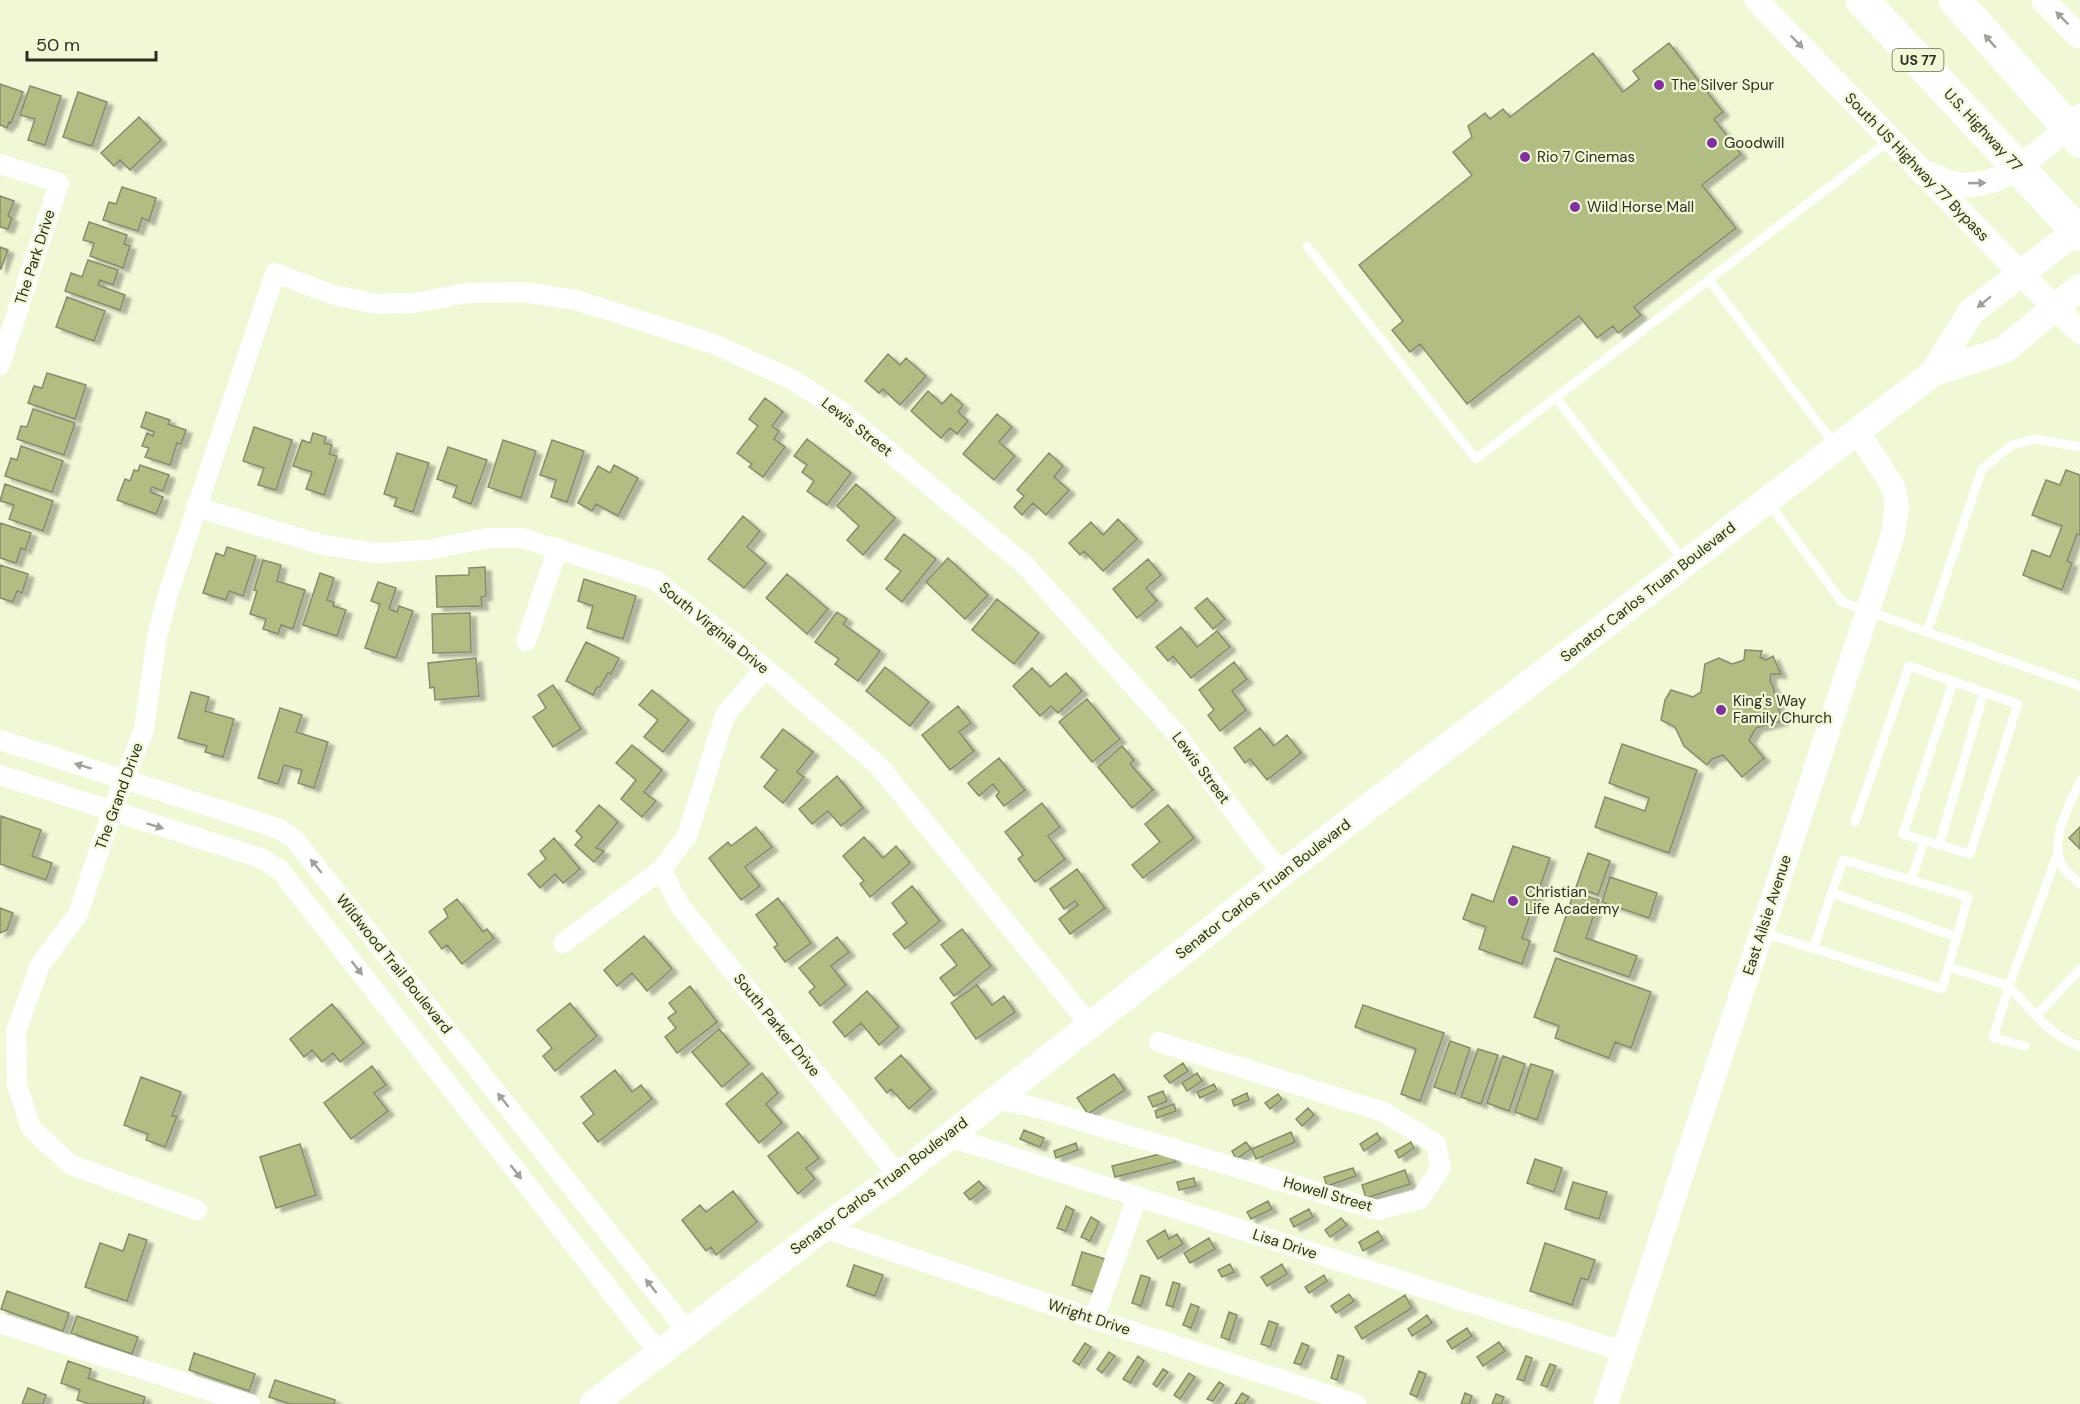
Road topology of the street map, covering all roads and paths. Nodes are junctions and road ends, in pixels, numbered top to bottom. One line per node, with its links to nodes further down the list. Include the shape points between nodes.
1 (1756, 0): 7 (street, South US Highway 77 Bypass, one-way to 7)
2 (1862, 0): 12 (highway, U.S. Highway 77 / US 77)
3 (1954, 0): 8 (highway, one-way to 3)
4 (2043, 0): 5 (street, one-way to 4)
5 (2080, 37)
6 (2080, 116): 10 (street, one-way to 6, via 1958,184 1990,182 2010,174)
7 (1890, 139): 10 (street, South US Highway 77 Bypass); 16 (lane)
8 (2080, 141)
9 (0, 164): 20 (street, The Park Drive, via 59,183)
10 (1921, 171): 15 (street, South US Highway 77 Bypass)
11 (2080, 228): 15 (main road, Senator Carlos Truan Boulevard)
12 (2080, 234)
13 (1307, 246): 22 (lane, via 1476,459)
14 (275, 273): 26 (street, The Grand Drive); 46 (street, Lewis Street, via 334,295 377,304 412,303 469,293 522,292 576,300 714,344 791,380 839,410 1024,564 1174,731 1264,852)
15 (2020, 273): 18 (street, South US Highway 77 Bypass); 21 (main road, Senator Carlos Truan Boulevard, one-way to 21, via 1971,312)
16 (1709, 280): 22 (lane); 23 (lane)
17 (2080, 287): 18 (main road, Senator Carlos Truan Boulevard)
18 (2054, 307): 19 (street, South US Highway 77 Bypass); 21 (main road, Senator Carlos Truan Boulevard, via 2004,350)
19 (2080, 332)
20 (0, 365)
21 (1934, 372): 23 (main road, Senator Carlos Truan Boulevard)
22 (1556, 398): 28 (lane)
23 (1847, 439): 25 (main road, Senator Carlos Truan Boulevard); 29 (street, East Ailsie Avenue, via 1893,486 1897,505 1893,534)
24 (2080, 447): 30 (lane, via 2036,439 2012,445 1982,469)
25 (1767, 501): 28 (main road, Senator Carlos Truan Boulevard); 29 (lane, via 1842,602)
26 (196, 507): 27 (street, South Virginia Drive, via 323,545 377,553 428,550 487,538 522,538); 38 (street, The Grand Drive, via 168,591 144,729)
27 (558, 548): 31 (street); 32 (street, South Virginia Drive, via 655,579)
28 (1685, 563): 46 (main road, Senator Carlos Truan Boulevard)
29 (1867, 611): 30 (lane); 51 (street, East Ailsie Avenue)
30 (1927, 632): 34 (lane)
31 (526, 641)
32 (765, 668): 45 (street, via 725,715 687,836); 60 (street, South Virginia Drive, via 878,765)
33 (1953, 682): 35 (lane); 41 (lane, via 1909,666); 42 (lane, via 1903,834)
34 (2080, 686)
35 (1984, 692): 43 (lane); 43 (lane, via 2018,704 1970,854)
36 (0, 740): 38 (street, Wildwood Trail Boulevard, one-way to 36)
37 (0, 775): 40 (street, Wildwood Trail Boulevard)
38 (125, 779): 40 (street, The Grand Drive); 50 (street, Wildwood Trail Boulevard, one-way to 38, via 294,838 277,828)
39 (2080, 781): 44 (lane, via 2059,834)
40 (112, 812): 53 (street, Wildwood Trail Boulevard, one-way to 53, via 261,858 280,870); 70 (street, The Grand Drive, via 78,914 40,965 16,1031 17,1085 31,1128 71,1165)
41 (1855, 822)
42 (1924, 841): 43 (lane); 47 (lane)
43 (1939, 845)
44 (2058, 853): 48 (lane, via 2063,867); 58 (lane)
45 (661, 870): 54 (street); 68 (street, South Parker Drive, via 680,906)
46 (1284, 872): 60 (main road, Senator Carlos Truan Boulevard)
47 (1911, 880): 49 (lane, via 1843,860); 52 (lane, via 1968,897)
48 (2080, 884)
49 (1832, 893): 52 (lane); 55 (lane)
50 (362, 924): 53 (street); 65 (street, Wildwood Trail Boulevard, one-way to 50)
51 (1761, 932): 55 (lane); 75 (street, East Ailsie Avenue)
52 (1957, 937): 56 (lane)
53 (337, 942): 67 (street, Wildwood Trail Boulevard, one-way to 67)
54 (563, 943)
55 (1813, 948): 56 (lane, via 1942,989)
56 (1949, 966): 58 (lane)
57 (2080, 969): 59 (lane)
58 (2009, 986): 59 (lane); 63 (lane, via 1994,1038)
59 (2037, 1015): 62 (lane, via 2050,1029)
60 (1090, 1025): 64 (main road, Senator Carlos Truan Boulevard)
61 (1159, 1042): 64 (street, Howell Street, via 1384,1112 1436,1144 1441,1168 1420,1199 1377,1209 1038,1108)
62 (2078, 1043)
63 (2025, 1046)
64 (996, 1099): 66 (main road, Senator Carlos Truan Boulevard)
65 (520, 1122): 67 (street); 74 (street, Wildwood Trail Boulevard, one-way to 65)
66 (947, 1136): 68 (main road, Senator Carlos Truan Boulevard); 69 (street, Lisa Drive)
67 (494, 1143): 76 (street, Wildwood Trail Boulevard, one-way to 76)
68 (899, 1176): 71 (main road, Senator Carlos Truan Boulevard)
69 (1137, 1197): 72 (street); 75 (street, Lisa Drive)
70 (197, 1210)
71 (823, 1228): 72 (street, Wright Drive); 74 (main road, Senator Carlos Truan Boulevard)
72 (1094, 1319): 79 (street, Wright Drive)
73 (0, 1323): 77 (street)
74 (687, 1331): 76 (main road, Senator Carlos Truan Boulevard)
75 (1622, 1351): 80 (street, East Ailsie Avenue)
76 (659, 1353): 78 (main road, Senator Carlos Truan Boulevard)
77 (250, 1404)
78 (593, 1404)
79 (1356, 1404)
80 (1606, 1404)

